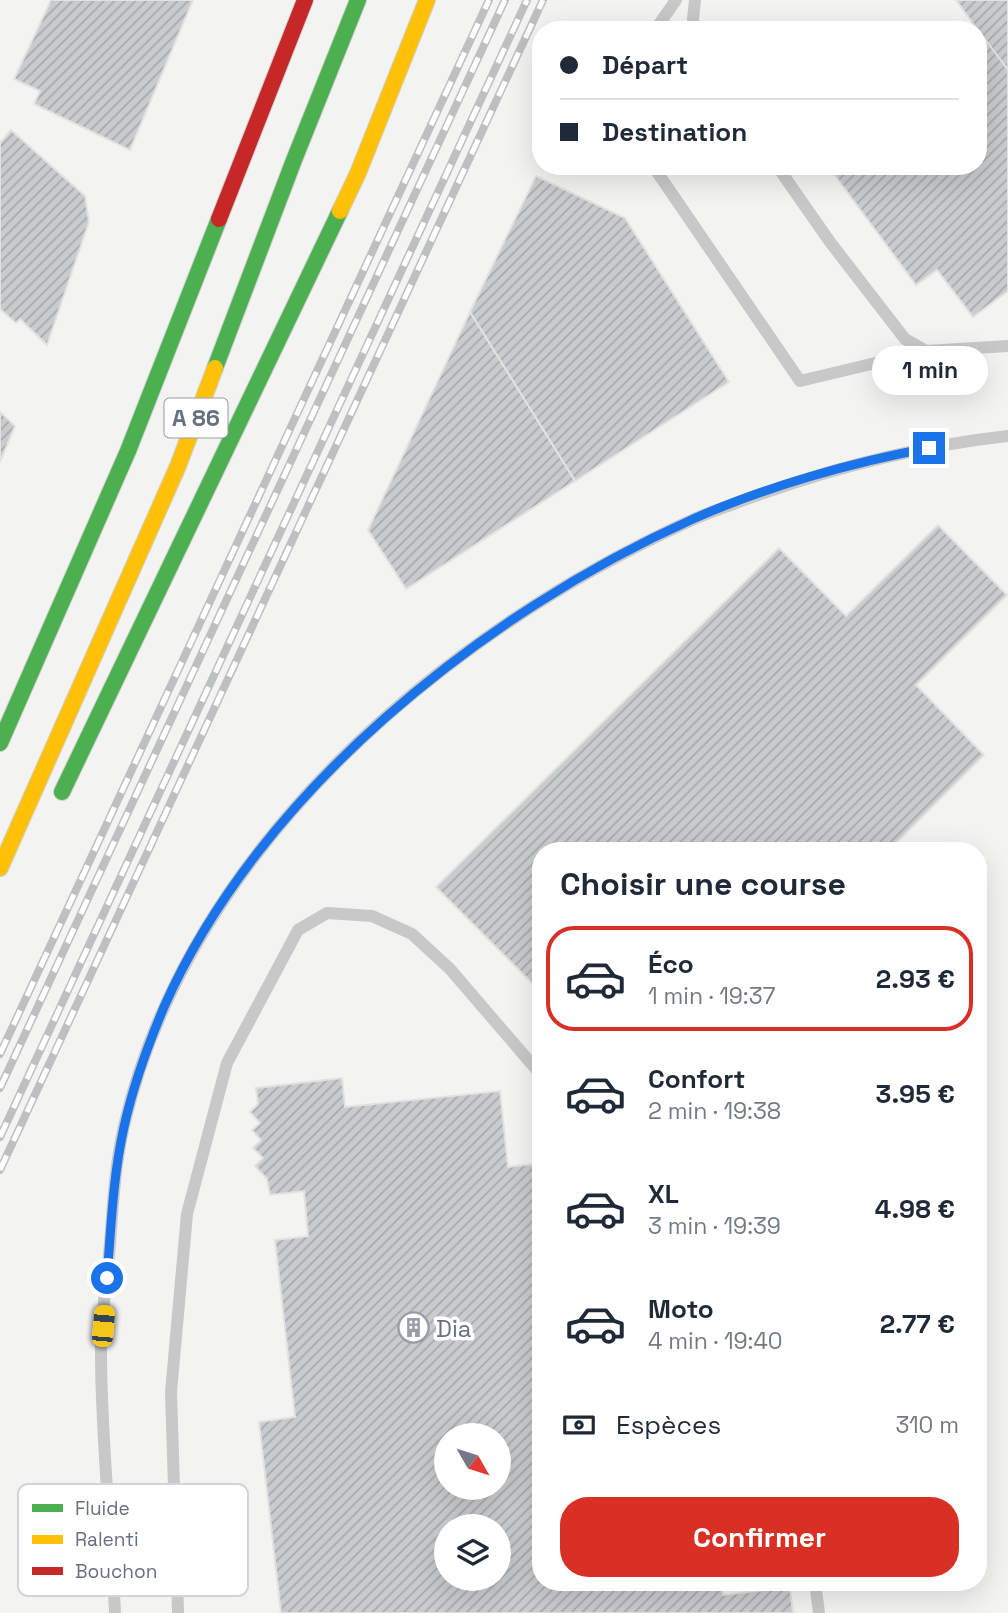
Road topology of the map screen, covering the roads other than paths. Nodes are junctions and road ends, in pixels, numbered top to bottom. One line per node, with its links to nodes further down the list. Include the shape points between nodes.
1 (305, 0): 13 (highway, A 86, via 128,450)
2 (358, 0): 14 (highway, A 86, via 178,466)
3 (427, 0): 14 (highway, via 358,173 58,801)
4 (676, 0): 6 (lane)
5 (695, 0): 7 (lane)
6 (661, 21)
7 (693, 21)
8 (659, 175): 11 (lane, via 800,381)
9 (783, 175): 11 (lane, via 905,339)
10 (1008, 346): 11 (lane)
11 (926, 351)
12 (1008, 436): 17 (lane, via 834,469 696,518 626,552 509,623 444,670 339,762 262,846 186,963 164,1007 124,1127 115,1180 101,1350)
13 (0, 743)
14 (18, 829): 15 (highway, A 86)
15 (0, 869)
16 (532, 1065): 18 (lane, via 450,969 412,934 372,916 327,913 298,930 227,1063 187,1214 171,1392)
17 (109, 1484)
18 (173, 1484)
19 (816, 1591): 20 (lane)
20 (819, 1613)

